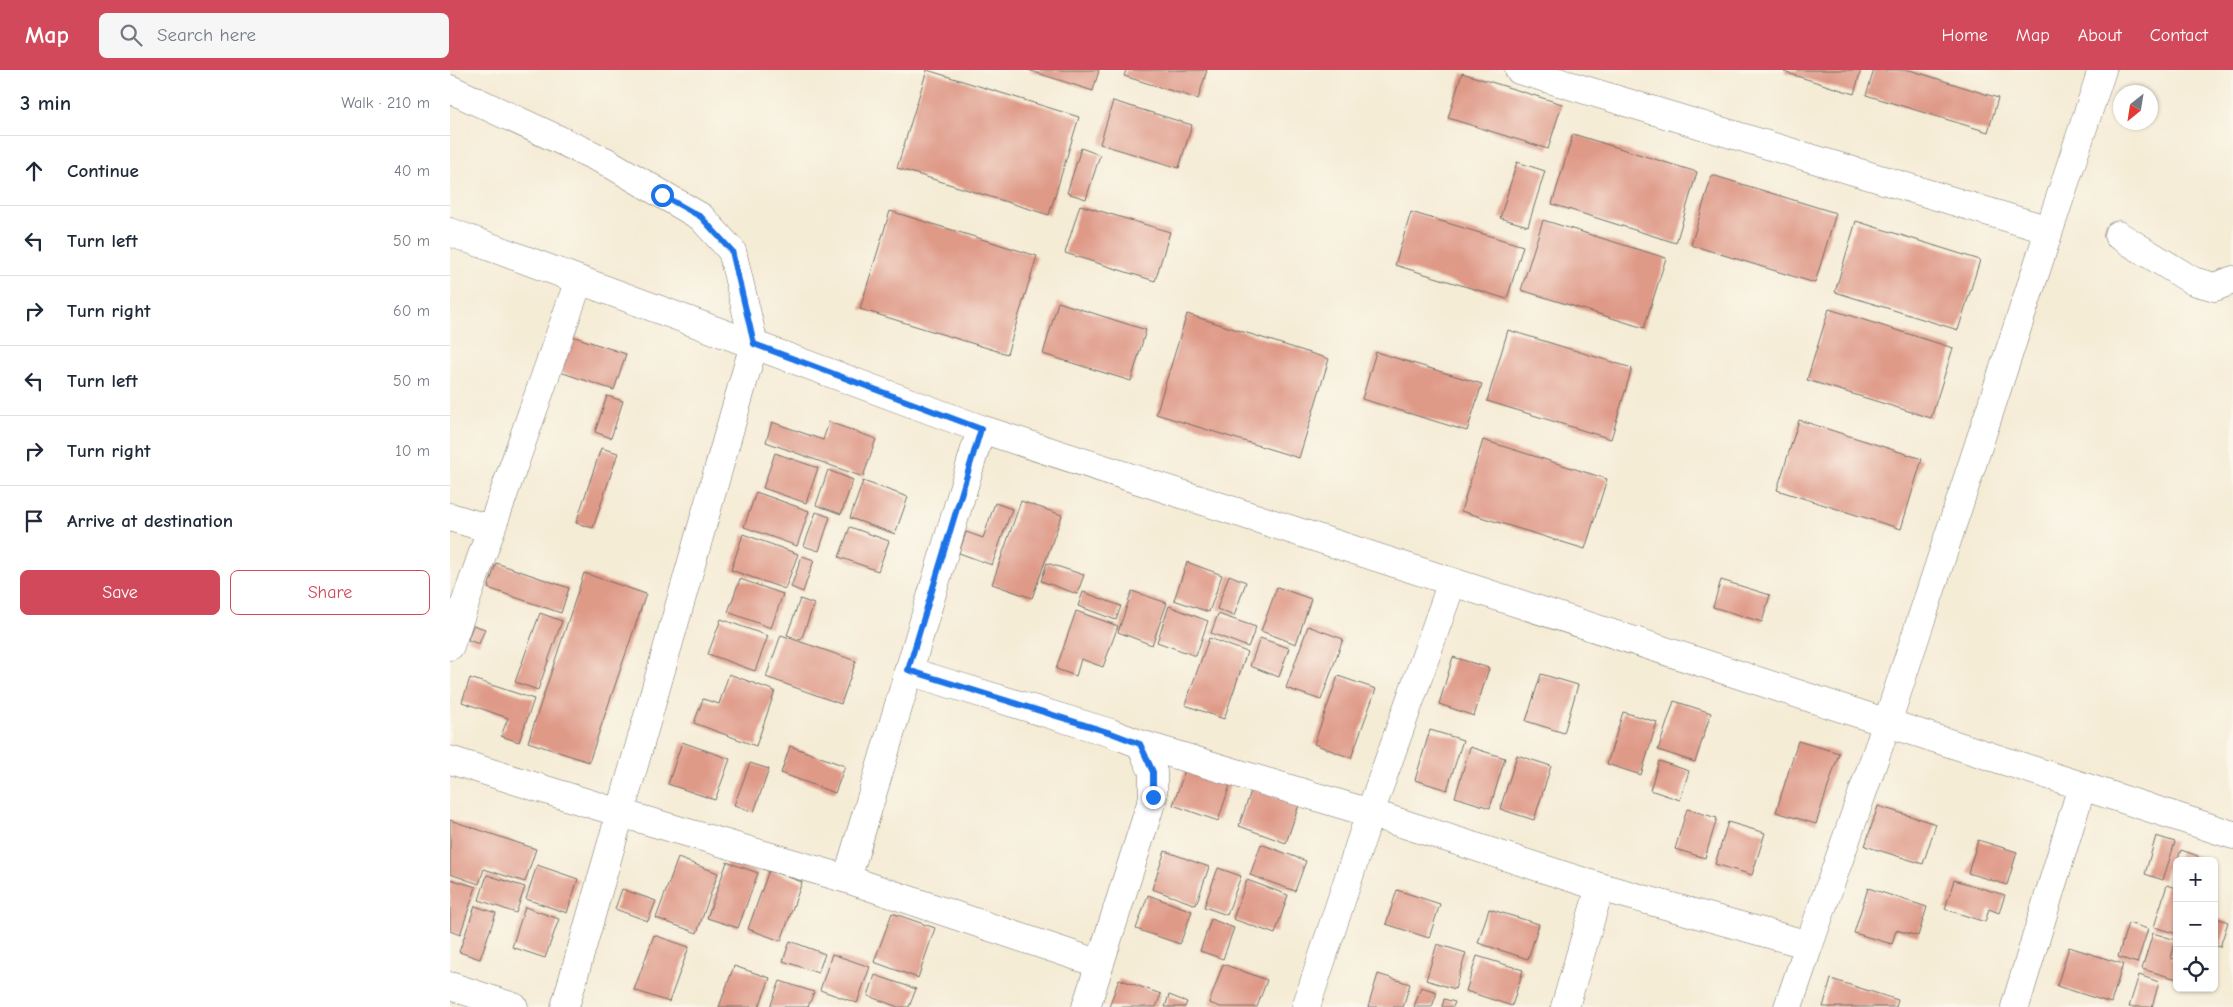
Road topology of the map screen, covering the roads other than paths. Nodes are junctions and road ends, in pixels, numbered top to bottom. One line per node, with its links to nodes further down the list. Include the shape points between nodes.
1 (1519, 70): 4 (street)
2 (2102, 70): 4 (street)
3 (450, 89): 9 (street, via 607,162 701,217 732,251)
4 (2049, 230): 16 (street)
5 (450, 232): 7 (street)
6 (2118, 235): 8 (street, via 2193,281 2215,287)
7 (578, 280): 9 (street); 12 (street)
8 (2233, 280)
9 (754, 344): 10 (street); 20 (street)
10 (981, 429): 13 (street); 15 (street)
11 (450, 517): 12 (street)
12 (490, 528): 14 (street)
13 (1452, 582): 16 (street); 21 (street)
14 (450, 646)
15 (908, 670): 17 (street); 23 (street)
16 (1887, 722): 19 (street); 25 (street)
17 (1140, 744): 21 (street); 26 (street, via 1153,772 1153,797)
18 (450, 760): 20 (street)
19 (2082, 786): 22 (street); 34 (street)
20 (620, 813): 23 (street); 29 (street)
21 (1370, 813): 24 (street); 31 (street)
22 (2233, 835)
23 (847, 879): 26 (street)
24 (1600, 886): 25 (street); 32 (street)
25 (1809, 944): 33 (street)
26 (1100, 964): 30 (street)
27 (450, 986): 28 (street)
28 (514, 1007)
29 (565, 1007)
30 (1086, 1007)
31 (1306, 1007)
32 (1565, 1007)
33 (1788, 1007)
34 (2014, 1007)

